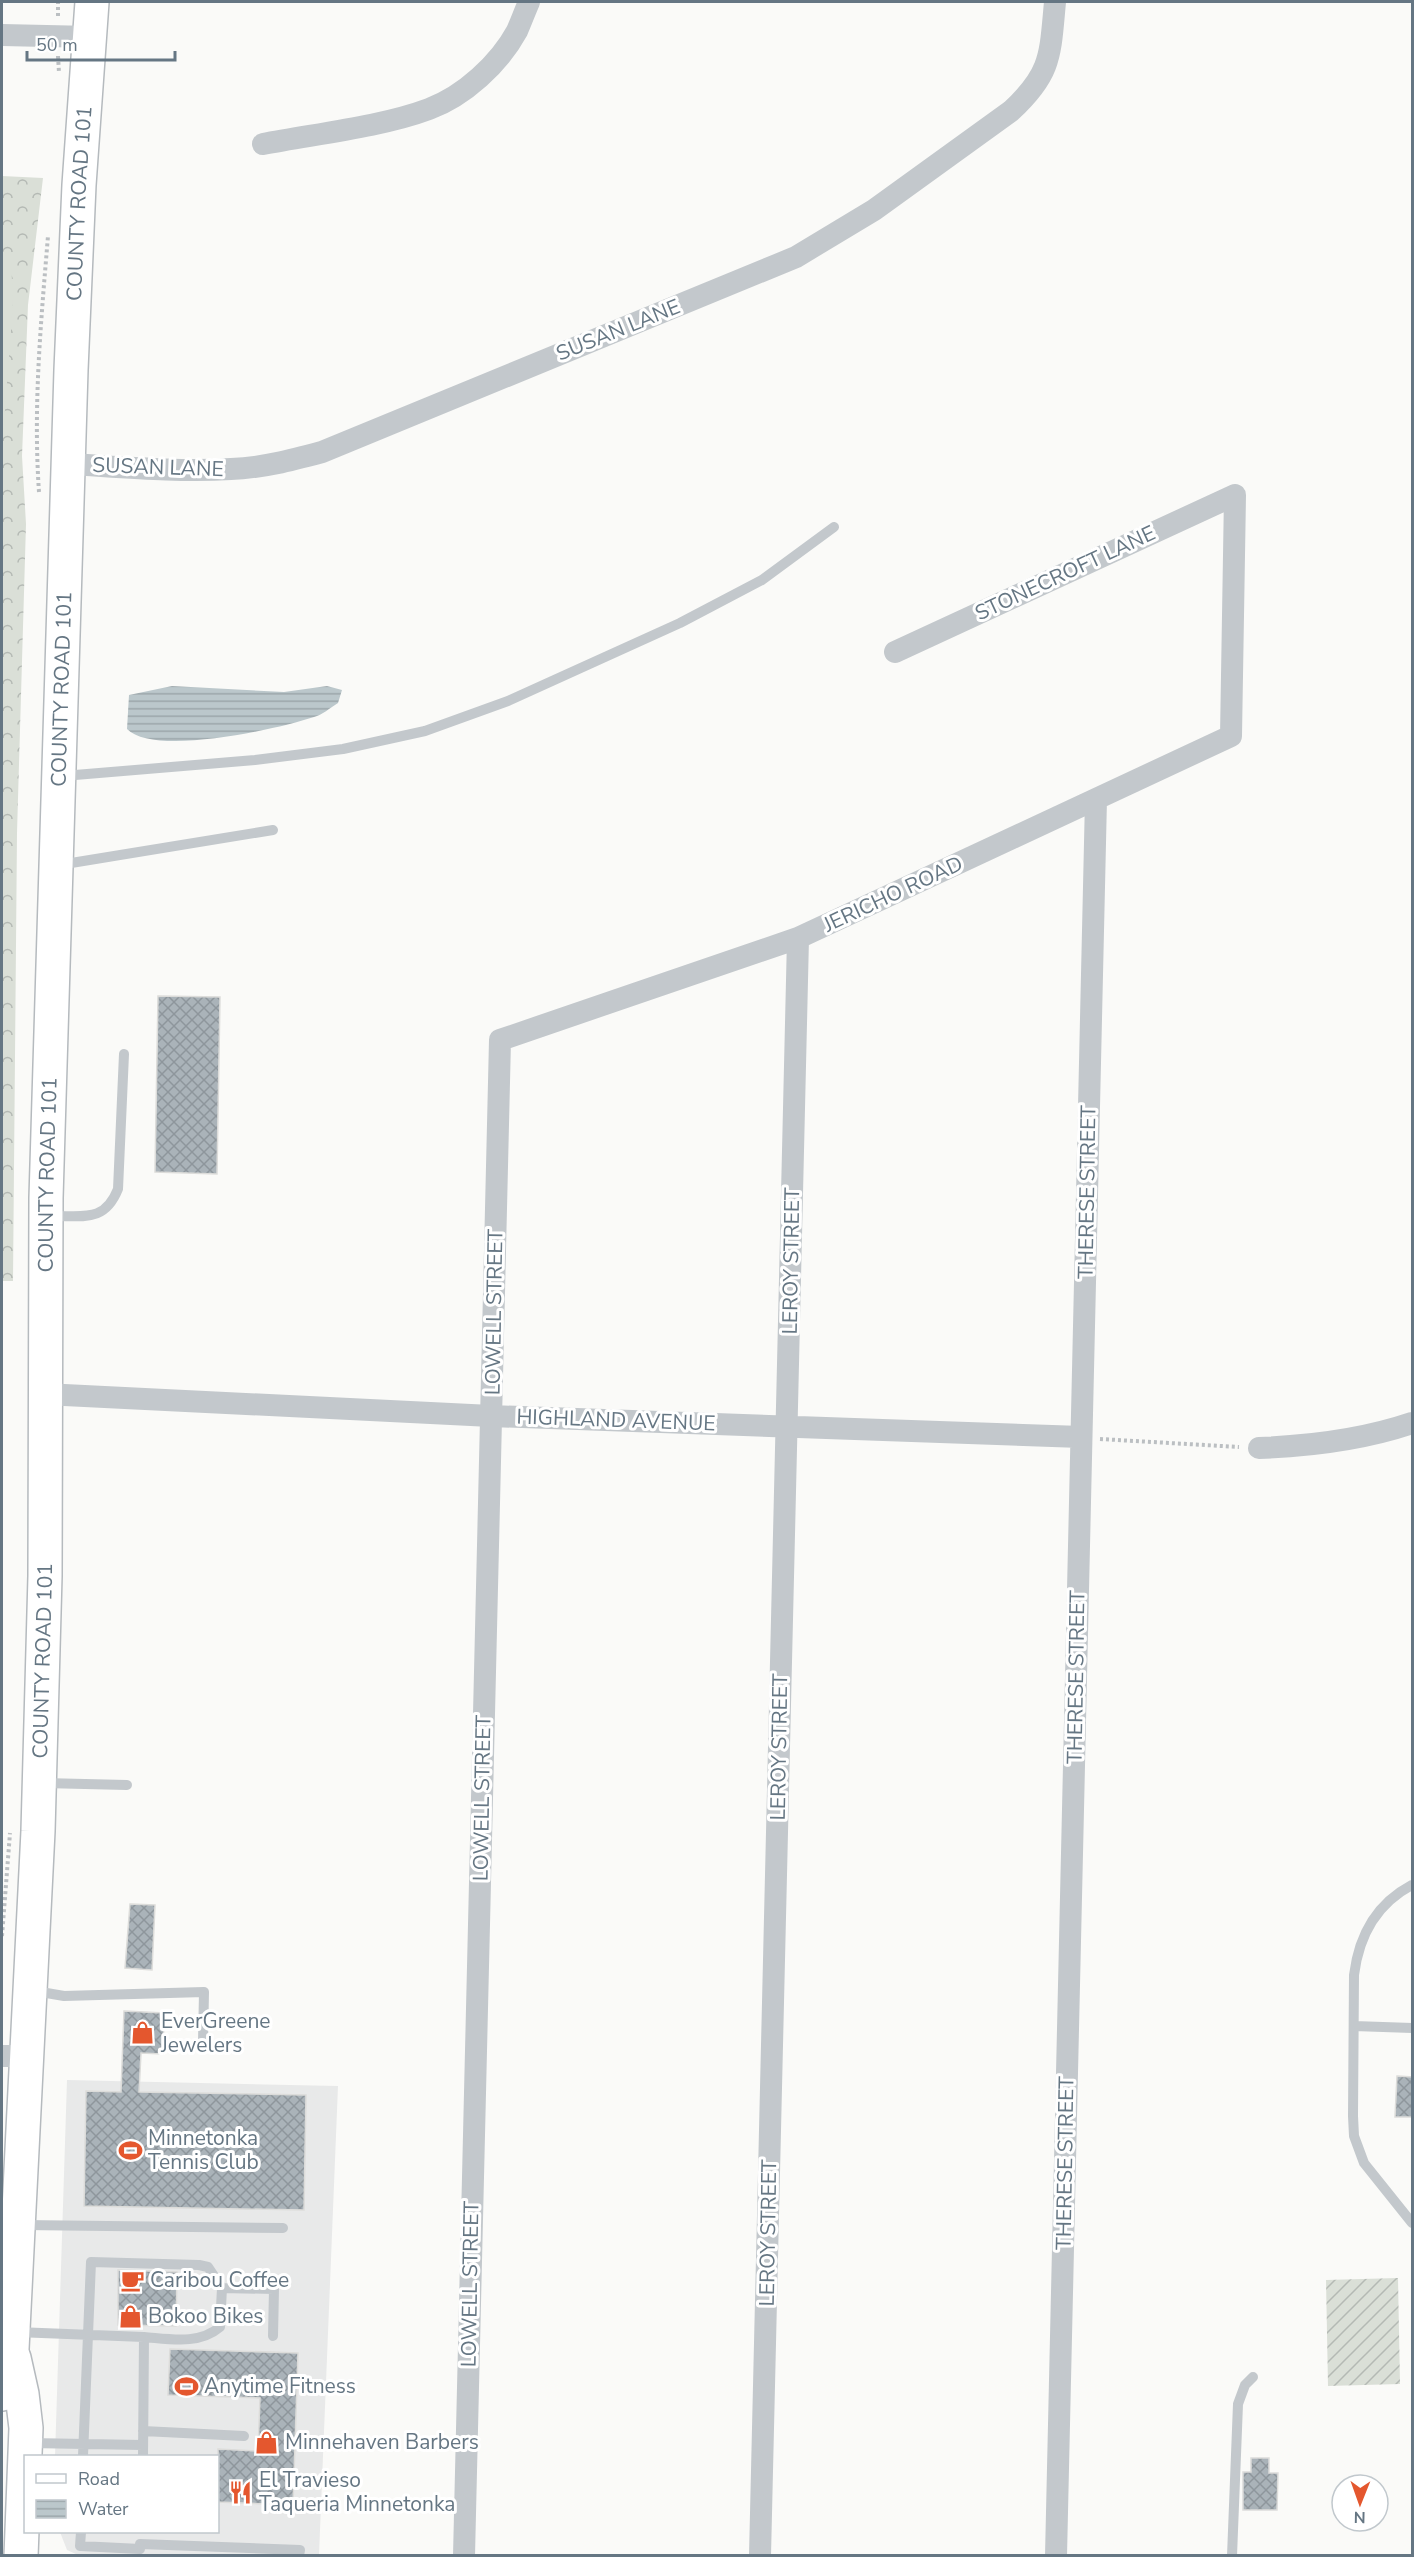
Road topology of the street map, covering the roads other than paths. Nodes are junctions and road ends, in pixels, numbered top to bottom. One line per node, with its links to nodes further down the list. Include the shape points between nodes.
1 (92, 2): 5 (main road, COUNTY ROAD 101)
2 (529, 2): 6 (street, via 516,32 494,63 465,89 430,109 393,120)
3 (1055, 2): 7 (street, SUSAN LANE, via 1046,69 1030,93 874,210 796,257 322,452 277,464 232,469)
4 (2, 34): 5 (street)
5 (91, 38): 7 (main road, COUNTY ROAD 101, via 79,185)
6 (263, 144)
7 (69, 464): 11 (main road, COUNTY ROAD 101)
8 (834, 527): 11 (lane, via 762,580 690,618 508,700 425,731 344,749)
9 (895, 652): 10 (street, STONECROFT LANE, via 1236,495)
10 (1232, 691): 12 (street, JERICHO ROAD, via 1231,736)
11 (58, 777): 14 (main road, COUNTY ROAD 101)
12 (1096, 799): 15 (street, JERICHO ROAD); 23 (street, THERESE STREET)
13 (273, 830): 14 (lane)
14 (56, 865): 18 (main road, COUNTY ROAD 101)
15 (798, 938): 16 (street, JERICHO ROAD); 22 (street, LEROY STREET)
16 (500, 1040): 20 (street, LOWELL STREET)
17 (124, 1054): 18 (lane, via 118,1189 112,1203 97,1215)
18 (46, 1216): 19 (main road, COUNTY ROAD 101)
19 (44, 1394): 20 (street, HIGHLAND AVENUE); 25 (main road, COUNTY ROAD 101, via 45,1576)
20 (491, 1416): 22 (street, HIGHLAND AVENUE); 57 (street, LOWELL STREET)
21 (1413, 1423): 24 (street, via 1337,1442)
22 (787, 1426): 23 (street, HIGHLAND AVENUE); 58 (street, LEROY STREET)
23 (1081, 1437): 59 (street, THERESE STREET)
24 (1259, 1448)
25 (39, 1783): 26 (lane); 28 (main road, COUNTY ROAD 101)
26 (127, 1785)
27 (1413, 1885): 29 (lane, via 1392,1898 1366,1929 1354,1975)
28 (31, 1990): 31 (lane, via 64,1995 204,1992); 32 (main road, COUNTY ROAD 101)
29 (1354, 2026): 30 (lane); 33 (lane, via 1353,2116 1357,2149 1374,2177)
30 (1413, 2028)
31 (203, 2042)
32 (15, 2056): 35 (main road, COUNTY ROAD 101)
33 (1413, 2223)
34 (283, 2228): 35 (lane)
35 (13, 2239): 40 (main road, COUNTY ROAD 101)
36 (222, 2288): 37 (lane, via 208,2267 199,2265 91,2262); 38 (lane, via 274,2289); 39 (lane, via 220,2327 212,2334 185,2340)
37 (88, 2335): 39 (lane); 40 (lane); 46 (lane)
38 (273, 2336)
39 (144, 2337): 43 (lane)
40 (13, 2340): 42 (main road, COUNTY ROAD 101); 45 (main road, COUNTY ROAD 101)
41 (1253, 2377): 60 (lane, via 1245,2385 1238,2404)
42 (2, 2394)
43 (143, 2431): 44 (lane); 47 (lane)
44 (244, 2436)
45 (26, 2443): 46 (lane); 48 (main road, COUNTY ROAD 101)
46 (84, 2443): 47 (lane); 49 (lane)
47 (143, 2445): 50 (lane)
48 (25, 2455)
49 (83, 2455)
50 (143, 2455)
51 (24, 2488): 55 (main road, COUNTY ROAD 101)
52 (81, 2533): 54 (lane, via 80,2546)
53 (140, 2533): 54 (lane)
54 (140, 2550): 56 (lane, via 300,2550)
55 (21, 2556)
56 (299, 2556)
57 (464, 2556)
58 (760, 2556)
59 (1056, 2556)
60 (1232, 2556)

